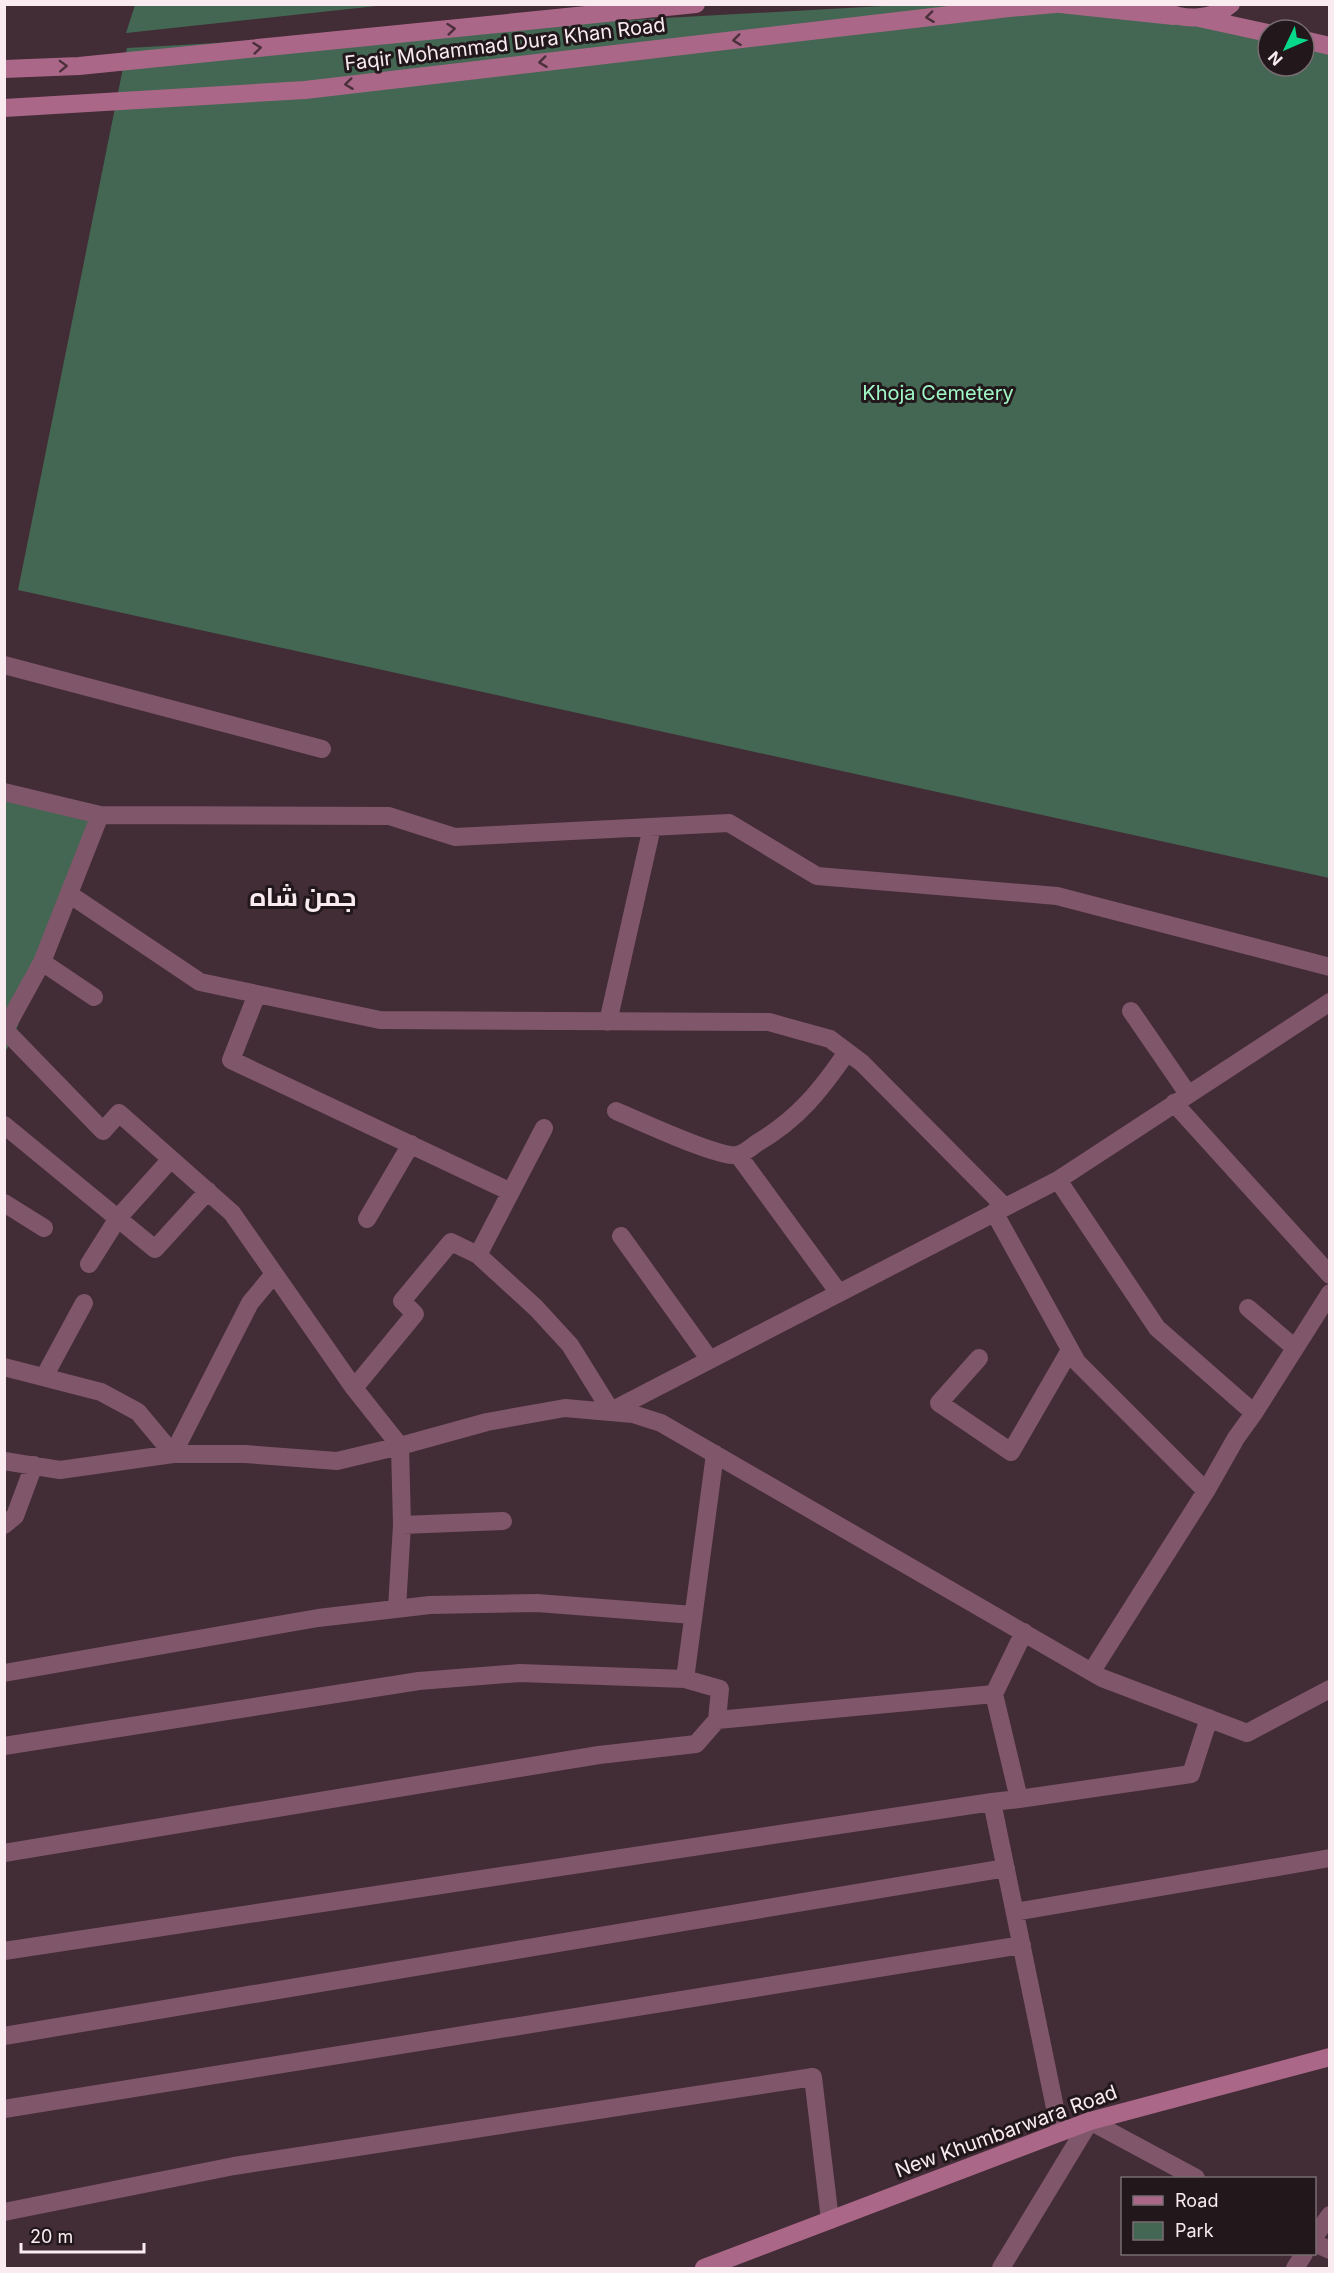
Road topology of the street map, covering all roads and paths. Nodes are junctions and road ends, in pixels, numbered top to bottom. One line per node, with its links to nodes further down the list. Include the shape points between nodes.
1 (696, 4): 8 (main road, Faqir Mohammad Dura Khan Road, one-way to 1, via 79,66)
2 (1058, 4): 5 (main road, Faqir Mohammad Dura Khan Road); 9 (main road, Faqir Mohammad Dura Khan Road, one-way to 9, via 305,90)
3 (1154, 4): 5 (main road)
4 (1231, 4): 6 (main road, via 1209,16)
5 (1174, 16): 6 (main road, Faqir Mohammad Dura Khan Road)
6 (1195, 17): 7 (main road)
7 (1256, 30)
8 (4, 69)
9 (4, 108)
10 (4, 665): 11 (street)
11 (322, 749)
12 (4, 792): 13 (street)
13 (100, 815): 14 (street, via 389,816 455,837); 15 (street)
14 (652, 827): 17 (street, via 729,823 817,876 1057,896); 22 (street)
15 (69, 894): 16 (street); 18 (street, via 200,982)
16 (42, 962): 19 (street); 23 (street)
17 (1329, 968)
18 (257, 994): 22 (street, via 391,1020); 29 (street, via 231,1060)
19 (94, 997)
20 (1329, 1002): 25 (street)
21 (1131, 1011): 25 (street)
22 (608, 1022): 24 (street, via 769,1022 830,1039)
23 (5, 1030): 31 (street, via 103,1131 119,1113)
24 (847, 1052): 30 (street, via 815,1097 776,1132); 36 (street, via 862,1063)
25 (1181, 1098): 32 (street); 44 (street)
26 (616, 1111): 30 (street, via 718,1153)
27 (4, 1125): 37 (street)
28 (544, 1128): 34 (street)
29 (411, 1144): 34 (street); 38 (street)
30 (738, 1155): 45 (street)
31 (171, 1159): 33 (street); 37 (street)
32 (1058, 1180): 36 (street); 57 (street, via 1158,1328)
33 (208, 1191): 37 (street, via 155,1249); 43 (street, via 232,1213)
34 (511, 1192): 41 (street)
35 (4, 1203): 39 (street)
36 (1000, 1209): 45 (street); 50 (street)
37 (118, 1218): 42 (street)
38 (367, 1219)
39 (44, 1228)
40 (621, 1236): 52 (street)
41 (478, 1255): 55 (street, via 451,1242 402,1301 415,1314); 56 (street, via 570,1345)
42 (89, 1264)
43 (274, 1274): 55 (street); 59 (street, via 250,1303)
44 (1329, 1275)
45 (839, 1293): 52 (street)
46 (84, 1304): 54 (street)
47 (1326, 1306): 49 (street)
48 (1248, 1308): 49 (street)
49 (1295, 1348): 57 (street)
50 (1070, 1350): 51 (street, via 1011,1452 939,1403); 63 (street, via 1077,1362)
51 (979, 1358)
52 (710, 1360): 56 (street)
53 (4, 1367): 54 (street)
54 (44, 1377): 59 (street, via 101,1392 138,1412)
55 (354, 1388): 58 (street)
56 (611, 1411): 58 (street, via 564,1408 487,1422); 60 (street, via 633,1413 661,1423)
57 (1254, 1413): 63 (street)
58 (400, 1446): 59 (street, via 337,1461 245,1454); 66 (street)
59 (173, 1454): 62 (street, via 60,1470)
60 (715, 1454): 68 (street); 69 (street)
61 (4, 1461): 62 (street)
62 (34, 1466): 65 (street, via 15,1516)
63 (1206, 1491): 70 (street)
64 (503, 1521): 66 (street)
65 (4, 1525)
66 (402, 1525): 67 (street)
67 (397, 1608): 68 (street, via 537,1604); 71 (street, via 318,1618)
68 (693, 1615): 72 (street)
69 (1024, 1632): 70 (street); 74 (street)
70 (1092, 1671): 75 (street)
71 (4, 1673)
72 (685, 1679): 76 (street, via 720,1689); 77 (street, via 520,1673 419,1681)
73 (1329, 1689): 75 (street, via 1247,1733)
74 (994, 1694): 76 (street); 78 (street)
75 (1209, 1718): 78 (street, via 1191,1773)
76 (717, 1720): 80 (street, via 696,1744 599,1755)
77 (4, 1746)
78 (1019, 1799): 79 (street)
79 (992, 1802): 82 (street); 85 (street)
80 (4, 1852)
81 (1329, 1858): 83 (street)
82 (1006, 1868): 83 (street); 86 (street)
83 (1015, 1912): 84 (street)
84 (1022, 1945): 88 (street); 90 (street)
85 (4, 1951)
86 (4, 2036)
87 (1329, 2057): 89 (main road, New Khumbarwara Road)
88 (4, 2109)
89 (1090, 2121): 90 (main road, New Khumbarwara Road); 91 (street); 98 (street)
90 (1060, 2132): 94 (main road, New Khumbarwara Road)
91 (1194, 2177)
92 (4, 2212): 94 (street, via 234,2166 813,2077)
93 (1329, 2214): 95 (street)
94 (830, 2220): 97 (main road, New Khumbarwara Road)
95 (1316, 2234)
96 (1303, 2255): 99 (street)
97 (704, 2268)
98 (1001, 2268)
99 (1295, 2268)

